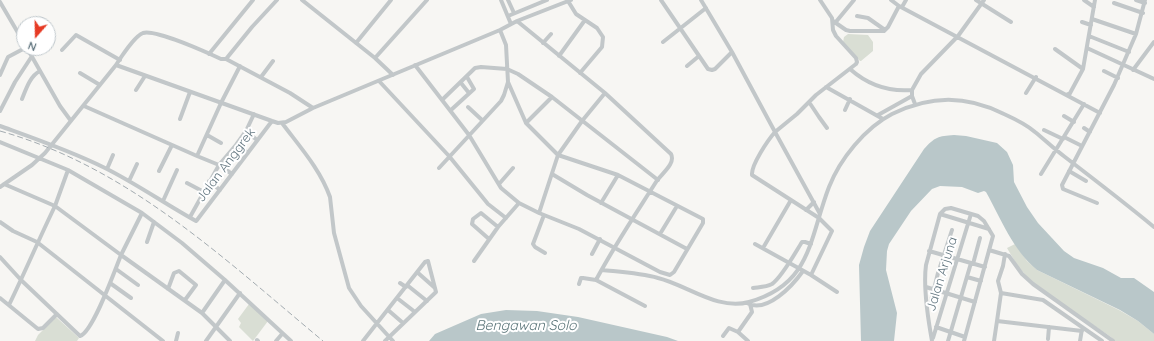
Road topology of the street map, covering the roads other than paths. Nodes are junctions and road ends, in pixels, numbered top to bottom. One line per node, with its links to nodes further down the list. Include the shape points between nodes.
1 (253, 0): 58 (street)
2 (277, 0): 63 (street)
3 (302, 0): 50 (street)
4 (391, 0): 50 (street)
5 (427, 0): 62 (street)
6 (501, 0): 30 (street)
7 (508, 0): 28 (street)
8 (547, 0): 28 (street)
9 (661, 0): 41 (street)
10 (701, 0): 27 (street)
11 (820, 0): 35 (street)
12 (854, 0): 35 (street)
13 (891, 0): 25 (street)
14 (901, 0): 25 (street)
15 (906, 0): 25 (street)
16 (976, 0): 23 (street)
17 (1084, 0): 26 (street)
18 (1095, 0): 26 (street)
19 (1136, 0): 21 (street)
20 (569, 1): 33 (street, via 576,14); 34 (street)
21 (1145, 1): 29 (street)
22 (0, 2): 40 (street)
23 (983, 2): 36 (street); 46 (street)
24 (1114, 3): 29 (street)
25 (900, 6): 43 (street); 46 (street)
26 (1094, 7): 32 (street)
27 (706, 8): 41 (street); 55 (street)
28 (514, 13): 30 (street)
29 (1143, 13): 45 (street)
30 (508, 16): 38 (street)
31 (857, 16): 43 (street, via 868,18)
32 (1092, 19): 39 (street); 45 (street)
33 (585, 20): 60 (street); 78 (street, via 597,28 603,42 602,47)
34 (517, 21): 38 (street); 51 (street)
35 (834, 22): 43 (street, via 850,31); 71 (street, via 836,36 857,60)
36 (1011, 22)
37 (1082, 22): 39 (street)
38 (511, 24): 42 (street)
39 (1091, 25): 47 (street)
40 (16, 29)
41 (680, 29): 48 (street); 61 (street)
42 (500, 30): 67 (street); 73 (street, via 506,45)
43 (885, 30)
44 (551, 34): 51 (street)
45 (1136, 34): 56 (street)
46 (958, 36): 84 (street); 93 (street, via 921,74)
47 (1089, 36): 52 (street); 56 (street)
48 (663, 42)
49 (1154, 42): 74 (street)
50 (356, 43): 62 (street)
51 (544, 43): 60 (street)
52 (1086, 48): 68 (street); 72 (street)
53 (1056, 49): 72 (street)
54 (62, 50): 64 (street, via 76,35)
55 (732, 52): 61 (street, via 712,70 707,68); 132 (street)
56 (1129, 52): 68 (street)
57 (16, 53): 79 (street, via 8,57)
58 (209, 54): 63 (street); 64 (street, via 158,34 146,32 137,37)
59 (32, 56): 75 (street); 113 (street)
60 (559, 56): 78 (street)
61 (699, 56): 70 (street)
62 (375, 58): 80 (street)
63 (226, 59): 69 (street)
64 (120, 60): 66 (street)
65 (273, 61): 82 (street)
66 (116, 65): 81 (street); 90 (street)
67 (415, 65): 80 (street); 103 (street)
68 (1123, 65): 74 (street); 85 (street)
69 (240, 66): 82 (street); 105 (street)
70 (687, 66)
71 (850, 69): 91 (street); 93 (street, via 878,87)
72 (1083, 69): 98 (street)
73 (507, 70): 83 (street, via 478,67); 88 (street); 100 (street)
74 (1133, 70): 86 (street)
75 (40, 71): 101 (street, via 28,84); 121 (street)
76 (1104, 71): 85 (street)
77 (80, 73): 90 (street)
78 (580, 73): 96 (street)
79 (0, 75)
80 (393, 75): 87 (street)
81 (144, 76): 92 (street); 94 (street)
82 (261, 77): 110 (street)
83 (466, 77): 89 (street); 95 (street, via 474,88)
84 (1036, 77): 97 (street); 98 (street)
85 (1118, 78): 114 (street)
86 (1154, 79)
87 (379, 81): 110 (street); 149 (street)
88 (508, 82): 120 (street, via 503,98); 126 (street)
89 (461, 83): 95 (street); 103 (street)
90 (100, 85): 108 (street)
91 (826, 87): 102 (street); 104 (street)
92 (136, 90)
93 (912, 90): 99 (street)
94 (190, 92): 105 (street); 119 (street)
95 (469, 93): 111 (street)
96 (605, 93): 123 (street); 165 (street, via 671,154 671,162)
97 (1026, 93)
98 (1069, 95): 107 (street)
99 (912, 96): 106 (street); 116 (street)
100 (552, 97): 123 (street); 126 (street)
101 (22, 99)
102 (850, 99): 112 (street); 116 (street)
103 (442, 100): 111 (street)
104 (809, 102): 128 (street); 132 (street)
105 (221, 103): 115 (street); 134 (street)
106 (916, 104): 118 (street); 144 (street, via 945,99 985,105 1034,131)
107 (1084, 104): 114 (street); 124 (street)
108 (84, 106): 121 (street); 141 (street)
109 (468, 107): 120 (street)
110 (313, 108): 125 (street)
111 (451, 110): 135 (street)
112 (844, 110)
113 (0, 112)
114 (1100, 112): 133 (street)
115 (254, 114): 122 (street); 131 (street)
116 (878, 115): 118 (street)
117 (1064, 116): 124 (street)
118 (883, 118): 189 (street, via 840,163)
119 (180, 119)
120 (482, 120): 135 (street)
121 (71, 121): 140 (street)
122 (272, 121): 125 (street); 137 (street, Jalan Anggrek)
123 (582, 121): 147 (street); 165 (street)
124 (1074, 122): 136 (street)
125 (282, 123): 271 (street, via 317,169 325,184 330,197 334,232 347,282 355,297)
126 (526, 123): 147 (street)
127 (0, 126): 140 (street)
128 (827, 128)
129 (1084, 128): 133 (street)
130 (1044, 130): 136 (street)
131 (246, 131): 137 (street); 142 (street)
132 (775, 132): 175 (street, via 765,145 752,174); 177 (street)
133 (1090, 132): 143 (street)
134 (207, 135): 138 (street); 148 (street)
135 (468, 135): 149 (street); 170 (street)
136 (1064, 138): 143 (street); 144 (street)
137 (257, 140): 145 (street, Jalan Anggrek)
138 (221, 143)
139 (1, 144): 150 (street)
140 (53, 144): 150 (street); 156 (street)
141 (172, 145): 148 (street); 159 (street)
142 (236, 145): 145 (street); 153 (street)
143 (1082, 146): 151 (street)
144 (1056, 150): 151 (street); 163 (street)
145 (248, 153): 161 (street, Jalan Anggrek)
146 (113, 155): 156 (street)
147 (558, 155): 162 (street); 164 (street)
148 (198, 156): 153 (street)
149 (449, 156): 154 (street); 191 (street, via 488,204)
150 (40, 158): 157 (street); 171 (street)
151 (1073, 163): 160 (street); 197 (street)
152 (137, 164): 166 (street)
153 (219, 165): 161 (street); 167 (street)
154 (439, 168)
155 (513, 168): 170 (street)
156 (107, 169): 166 (street)
157 (68, 170): 181 (street); 184 (street)
158 (177, 170): 176 (street)
159 (159, 171)
160 (1069, 171): 168 (street); 180 (street, via 1062,187)
161 (232, 174): 172 (street, Jalan Anggrek)
162 (552, 174): 179 (street); 185 (street)
163 (1041, 174)
164 (618, 175): 174 (street); 179 (street)
165 (658, 180): 174 (street)
166 (129, 181): 176 (street)
167 (209, 181): 172 (street); 173 (street)
168 (1086, 181)
169 (187, 183): 173 (street)
170 (499, 184): 178 (street)
171 (2, 185): 181 (street)
172 (220, 190): 190 (street, Jalan Anggrek, via 196,221)
173 (204, 192): 190 (street)
174 (650, 192): 182 (street); 192 (street)
175 (791, 200): 183 (street); 209 (street)
176 (163, 201): 190 (street)
177 (814, 202): 183 (street); 189 (street)
178 (519, 203): 185 (street); 191 (street)
179 (602, 203): 192 (street)
180 (1097, 203)
181 (55, 206): 204 (street); 216 (street)
182 (677, 206): 200 (street); 210 (street, via 704,220)
183 (806, 210): 189 (street)
184 (142, 213): 194 (street); 216 (street)
185 (538, 213): 188 (street)
186 (940, 214): 187 (street, via 951,208); 195 (street); 212 (street)
187 (971, 214): 195 (street, Jalan Arjuna); 198 (street, via 981,218)
188 (544, 215): 203 (street); 213 (street, via 533,244)
189 (819, 216): 207 (street); 229 (street, via 832,231)
190 (190, 217)
191 (506, 218): 196 (street)
192 (632, 219): 200 (street); 208 (street)
193 (0, 222): 204 (street, via 12,231)
194 (154, 222): 205 (street); 233 (street)
195 (968, 223): 198 (street); 219 (street, Jalan Arjuna)
196 (498, 227): 202 (street); 202 (street, via 481,213 473,220 472,224)
197 (1154, 227)
198 (989, 229): 211 (street, via 993,236)
199 (952, 230): 217 (street)
200 (660, 234): 210 (street)
201 (980, 238): 222 (street)
202 (489, 239): 220 (street)
203 (600, 239): 208 (street); 214 (street)
204 (37, 242): 232 (street); 251 (street)
205 (147, 242)
206 (755, 244): 209 (street)
207 (810, 244): 221 (street, via 803,242); 226 (street)
208 (615, 247): 225 (street); 228 (street)
209 (763, 248): 221 (street)
210 (687, 249): 228 (street, via 671,275)
211 (990, 250): 215 (street); 223 (street)
212 (929, 251): 217 (street); 241 (street, via 925,272)
213 (545, 253)
214 (592, 254)
215 (1005, 254): 250 (street, via 998,281); 300 (street, via 1033,284)
216 (121, 255): 224 (street); 244 (street)
217 (943, 256): 219 (street); 245 (street)
218 (0, 257): 232 (street)
219 (957, 259): 222 (street); 249 (street, Jalan Arjuna)
220 (474, 261)
221 (788, 263): 226 (street); 243 (street, via 773,283)
222 (972, 263): 223 (street); 230 (street)
223 (985, 267): 235 (street)
224 (116, 269): 236 (street); 239 (street)
225 (602, 270): 231 (street); 234 (street)
226 (801, 270): 229 (street); 246 (street); 258 (street, via 787,290)
227 (417, 272): 240 (street); 242 (street); 242 (street, via 428,261)
228 (660, 272): 231 (street)
229 (811, 275): 247 (street)
230 (967, 276): 235 (street); 255 (street)
231 (660, 278): 261 (street, via 728,304)
232 (21, 280): 262 (street); 269 (street)
233 (225, 280): 248 (street); 268 (street)
234 (596, 280): 238 (street, via 581,278); 264 (street)
235 (981, 281): 260 (street)
236 (110, 282): 251 (street); 253 (street)
237 (400, 283): 240 (street)
238 (579, 284)
239 (138, 285)
240 (406, 286): 254 (street); 257 (street)
241 (926, 287): 245 (street); 285 (street)
242 (436, 288): 257 (street, via 435,293)
243 (753, 288)
244 (168, 289): 256 (street); 256 (street, via 174,273 179,271 196,285)
245 (934, 289): 249 (street); 259 (street)
246 (774, 292): 258 (street); 261 (street)
247 (837, 292)
248 (240, 293): 273 (street); 291 (street)
249 (946, 293): 255 (street); 274 (street, Jalan Arjuna)
250 (1001, 293): 270 (street); 276 (street, via 1043,300)
251 (105, 296): 269 (street, via 82,336); 286 (street)
252 (0, 298): 262 (street)
253 (131, 298)
254 (397, 298): 265 (street); 266 (street)
255 (960, 298): 260 (street); 278 (street)
256 (185, 300): 268 (street)
257 (427, 301): 266 (street)
258 (771, 301): 263 (street)
259 (931, 301)
260 (975, 302): 283 (street)
261 (748, 304): 263 (street); 267 (street)
262 (9, 305): 269 (street, via 40,329)
263 (759, 305): 267 (street)
264 (645, 306)
265 (388, 310): 271 (street); 272 (street)
266 (415, 312): 272 (street)
267 (752, 312): 277 (street)
268 (202, 313): 273 (street)
269 (57, 314)
270 (997, 321): 275 (street); 297 (street)
271 (378, 323): 281 (street); 292 (street)
272 (403, 323): 281 (street)
273 (216, 326): 288 (street); 289 (street)
274 (936, 327): 278 (street); 285 (street, Jalan Arjuna)
275 (1049, 327): 276 (street); 284 (street)
276 (1082, 330): 298 (street); 299 (street)
277 (738, 332): 282 (street, via 729,328); 295 (street)
278 (951, 332): 283 (street); 296 (street)
279 (178, 333): 287 (street)
280 (282, 334): 290 (street)
281 (389, 336): 293 (street); 294 (street)
282 (723, 336)
283 (965, 339)
284 (1048, 339)
285 (932, 340)
286 (163, 341)
287 (176, 341)
288 (206, 341)
289 (230, 341)
290 (276, 341)
291 (291, 341)
292 (363, 341)
293 (385, 341)
294 (393, 341)
295 (748, 341)
296 (948, 341)
297 (994, 341)
298 (1080, 341)
299 (1102, 341)
300 (1113, 341)

